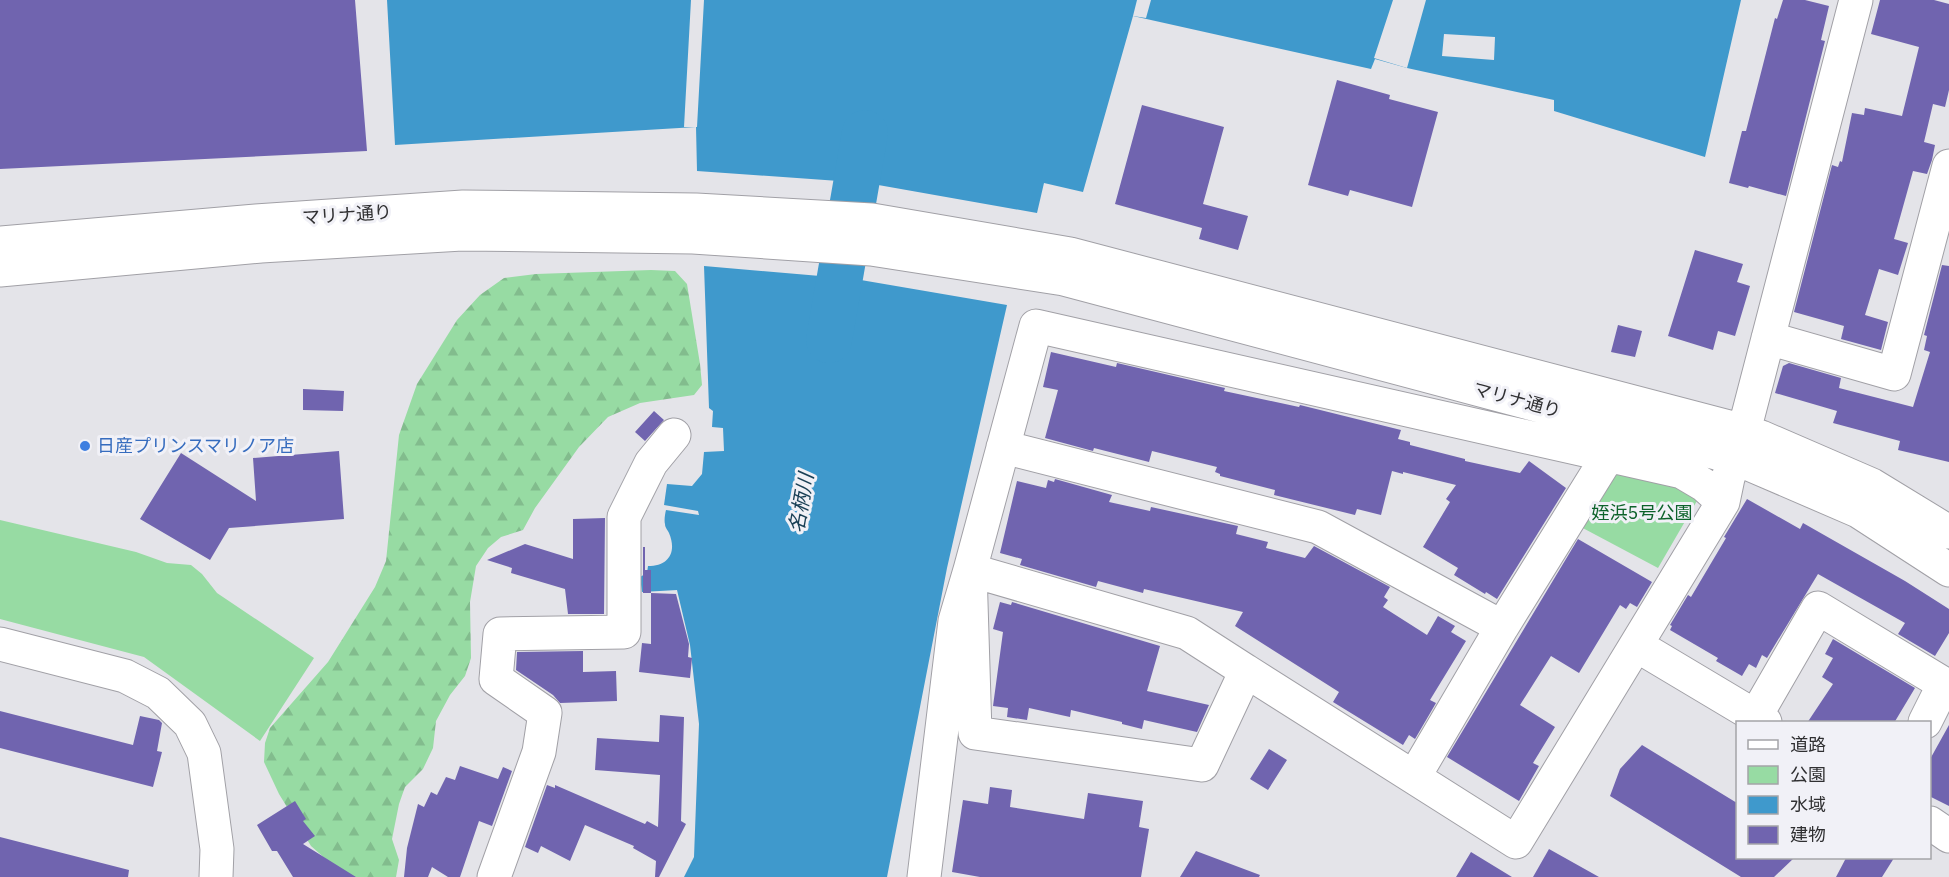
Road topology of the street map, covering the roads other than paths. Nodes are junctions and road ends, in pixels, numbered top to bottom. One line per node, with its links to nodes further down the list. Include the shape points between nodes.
1 (1856, 0): 6 (street)
2 (1949, 166): 6 (street, via 1894,374)
3 (695, 223): 4 (street, マリナ通り, via 463,207); 5 (street, マリナ通り, via 261,246); 8 (street, マリナ通り, via 871,249 1067,266)
4 (0, 243)
5 (0, 270)
6 (1768, 338): 8 (street)
7 (674, 435): 25 (street, via 651,463 624,517 624,633 500,634 496,679 545,713 539,752)
8 (1739, 445): 11 (street); 12 (street, マリナ通り, via 1761,437 1872,485); 14 (street, マリナ通り, via 1858,511)
9 (1003, 447): 10 (street, via 1036,326); 13 (street); 15 (street, via 1318,527)
10 (1608, 456): 11 (street, via 1682,472); 15 (street)
11 (1723, 502): 17 (street)
12 (1949, 532)
13 (970, 570): 18 (street, via 1187,633); 18 (street, via 975,733 1202,765); 26 (street, via 954,621)
14 (1949, 570)
15 (1502, 627): 21 (street)
16 (0, 644): 24 (street, via 125,676 158,693 190,724 204,753 217,849)
17 (1636, 645): 19 (street); 21 (street, via 1516,842)
18 (1246, 671): 21 (street)
19 (1760, 720): 20 (street, via 1818,608 1944,684)
20 (1926, 721)
21 (1414, 777)
22 (1931, 824): 23 (street)
23 (1949, 836)
24 (216, 877)
25 (494, 877)
26 (924, 877)

